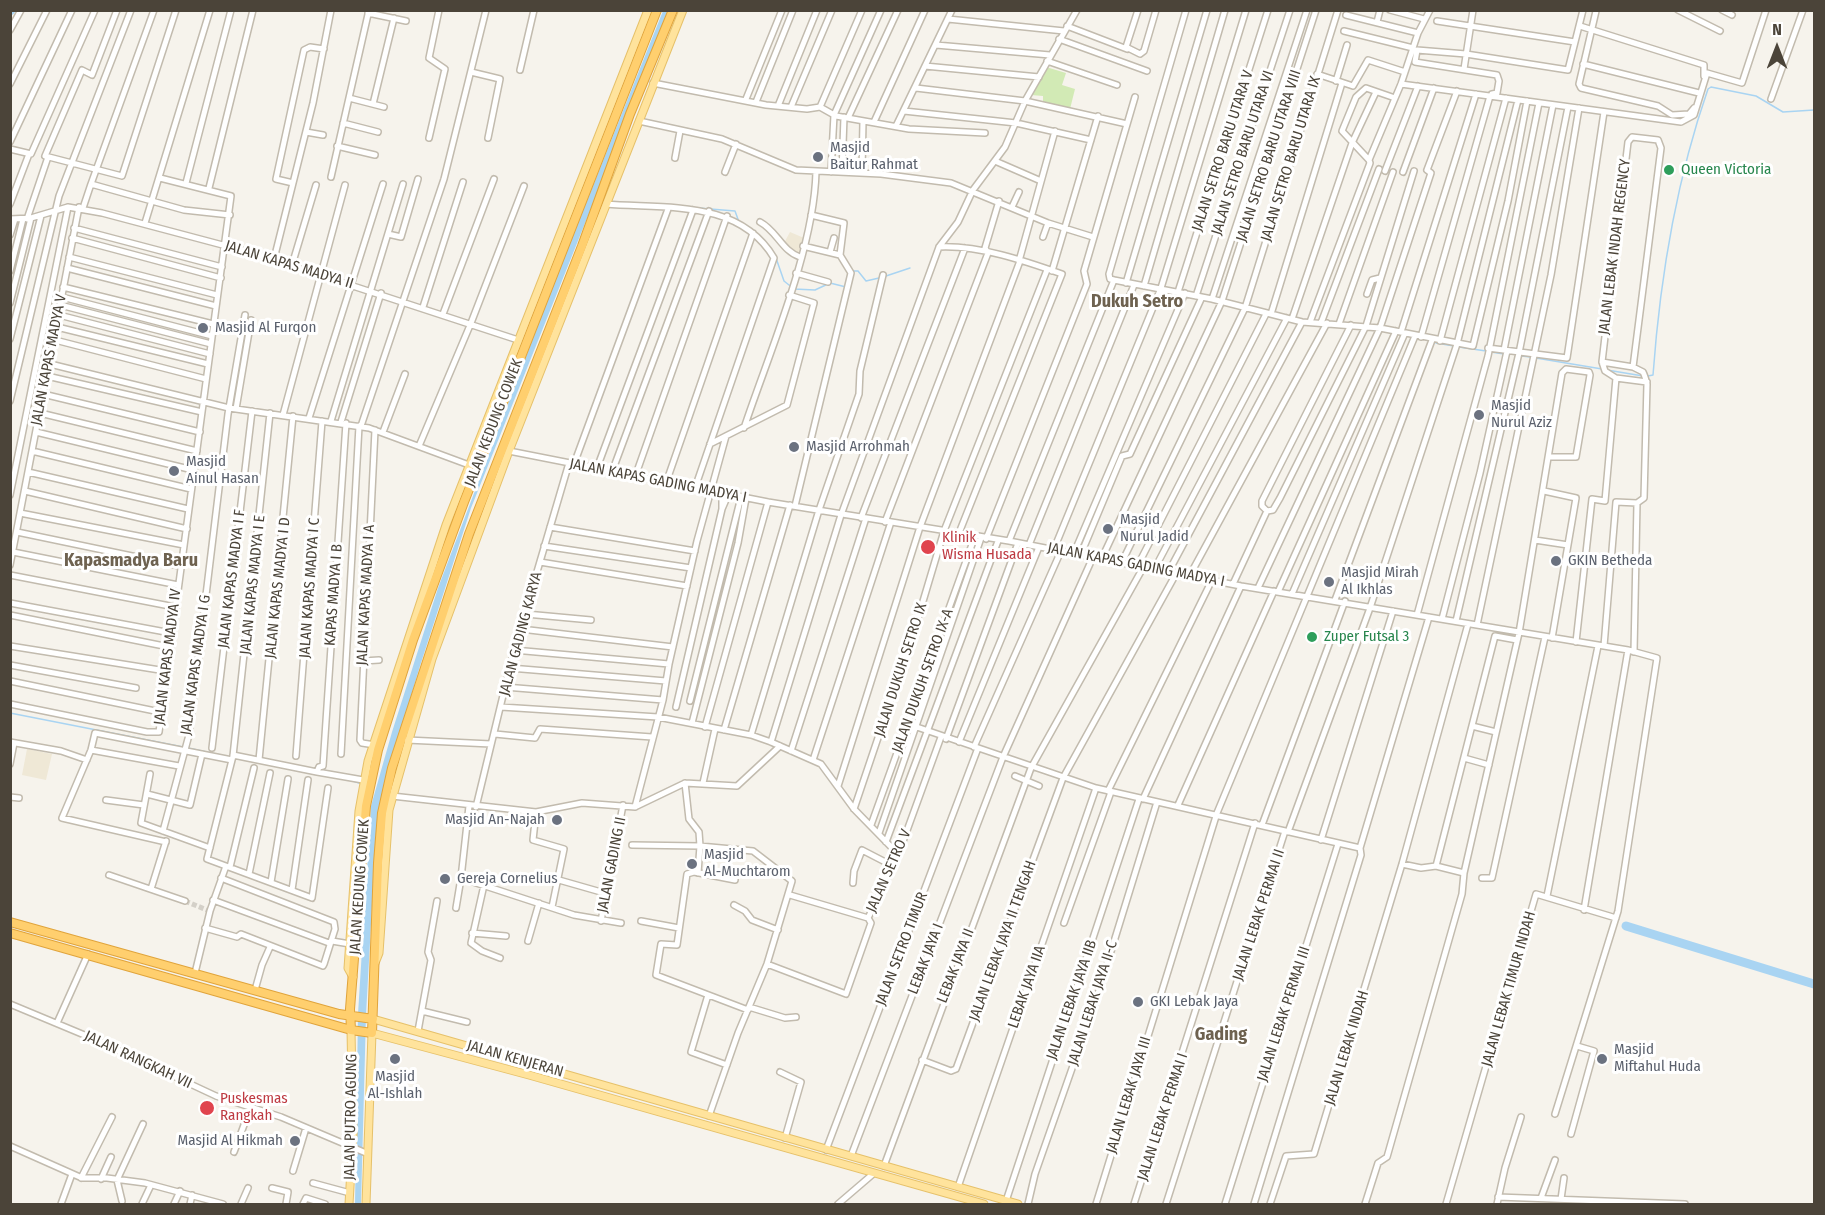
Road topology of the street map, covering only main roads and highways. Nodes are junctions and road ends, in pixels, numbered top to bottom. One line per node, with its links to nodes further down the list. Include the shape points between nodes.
1 (648, 10): 5 (main road, JALAN KEDUNG COWEK)
2 (657, 10): 5 (highway, JALAN KEDUNG COWEK)
3 (674, 10): 6 (highway, JALAN KEDUNG COWEK, via 597,200)
4 (683, 10): 6 (main road, JALAN KEDUNG COWEK)
5 (564, 233): 8 (highway, JALAN KEDUNG COWEK); 11 (main road, JALAN KEDUNG COWEK, via 518,340 424,587)
6 (586, 248): 7 (highway, JALAN KEDUNG COWEK); 12 (main road, JALAN KEDUNG COWEK, via 444,623)
7 (497, 460): 8 (highway, via 475,511 468,512); 9 (highway, JALAN KEDUNG COWEK)
8 (464, 502): 10 (highway, JALAN KEDUNG COWEK)
9 (469, 534): 10 (highway, via 464,524 459,525); 12 (highway, JALAN KEDUNG COWEK)
10 (435, 582): 11 (highway, JALAN KEDUNG COWEK)
11 (376, 745): 13 (highway, JALAN KEDUNG COWEK)
12 (400, 753): 16 (main road, JALAN KEDUNG COWEK, via 387,822 379,953); 16 (highway, JALAN KEDUNG COWEK, via 382,813)
13 (365, 783): 17 (highway, JALAN KEDUNG COWEK); 17 (main road, JALAN KEDUNG COWEK, via 348,968)
14 (10, 922): 18 (highway, JALAN KENJERAN)
15 (10, 933): 20 (highway, JALAN KENJERAN)
16 (375, 963): 19 (highway)
17 (353, 977): 18 (highway)
18 (353, 1017): 19 (highway, JALAN KENJERAN); 20 (highway)
19 (372, 1019): 21 (highway); 22 (main road, JALAN KENJERAN)
20 (353, 1030): 21 (highway, JALAN KENJERAN); 26 (main road, JALAN PUTRO AGUNG, via 354,1149)
21 (370, 1033): 24 (main road, JALAN KENJERAN); 27 (main road, JALAN PUTRO AGUNG)
22 (652, 1100): 23 (main road, JALAN KENJERAN); 24 (main road)
23 (669, 1105): 25 (main road); 29 (main road, JALAN KENJERAN)
24 (651, 1110): 25 (main road, JALAN KENJERAN)
25 (667, 1115): 28 (main road, JALAN KENJERAN)
26 (349, 1204)
27 (366, 1204)
28 (984, 1204)
29 (1018, 1204)

